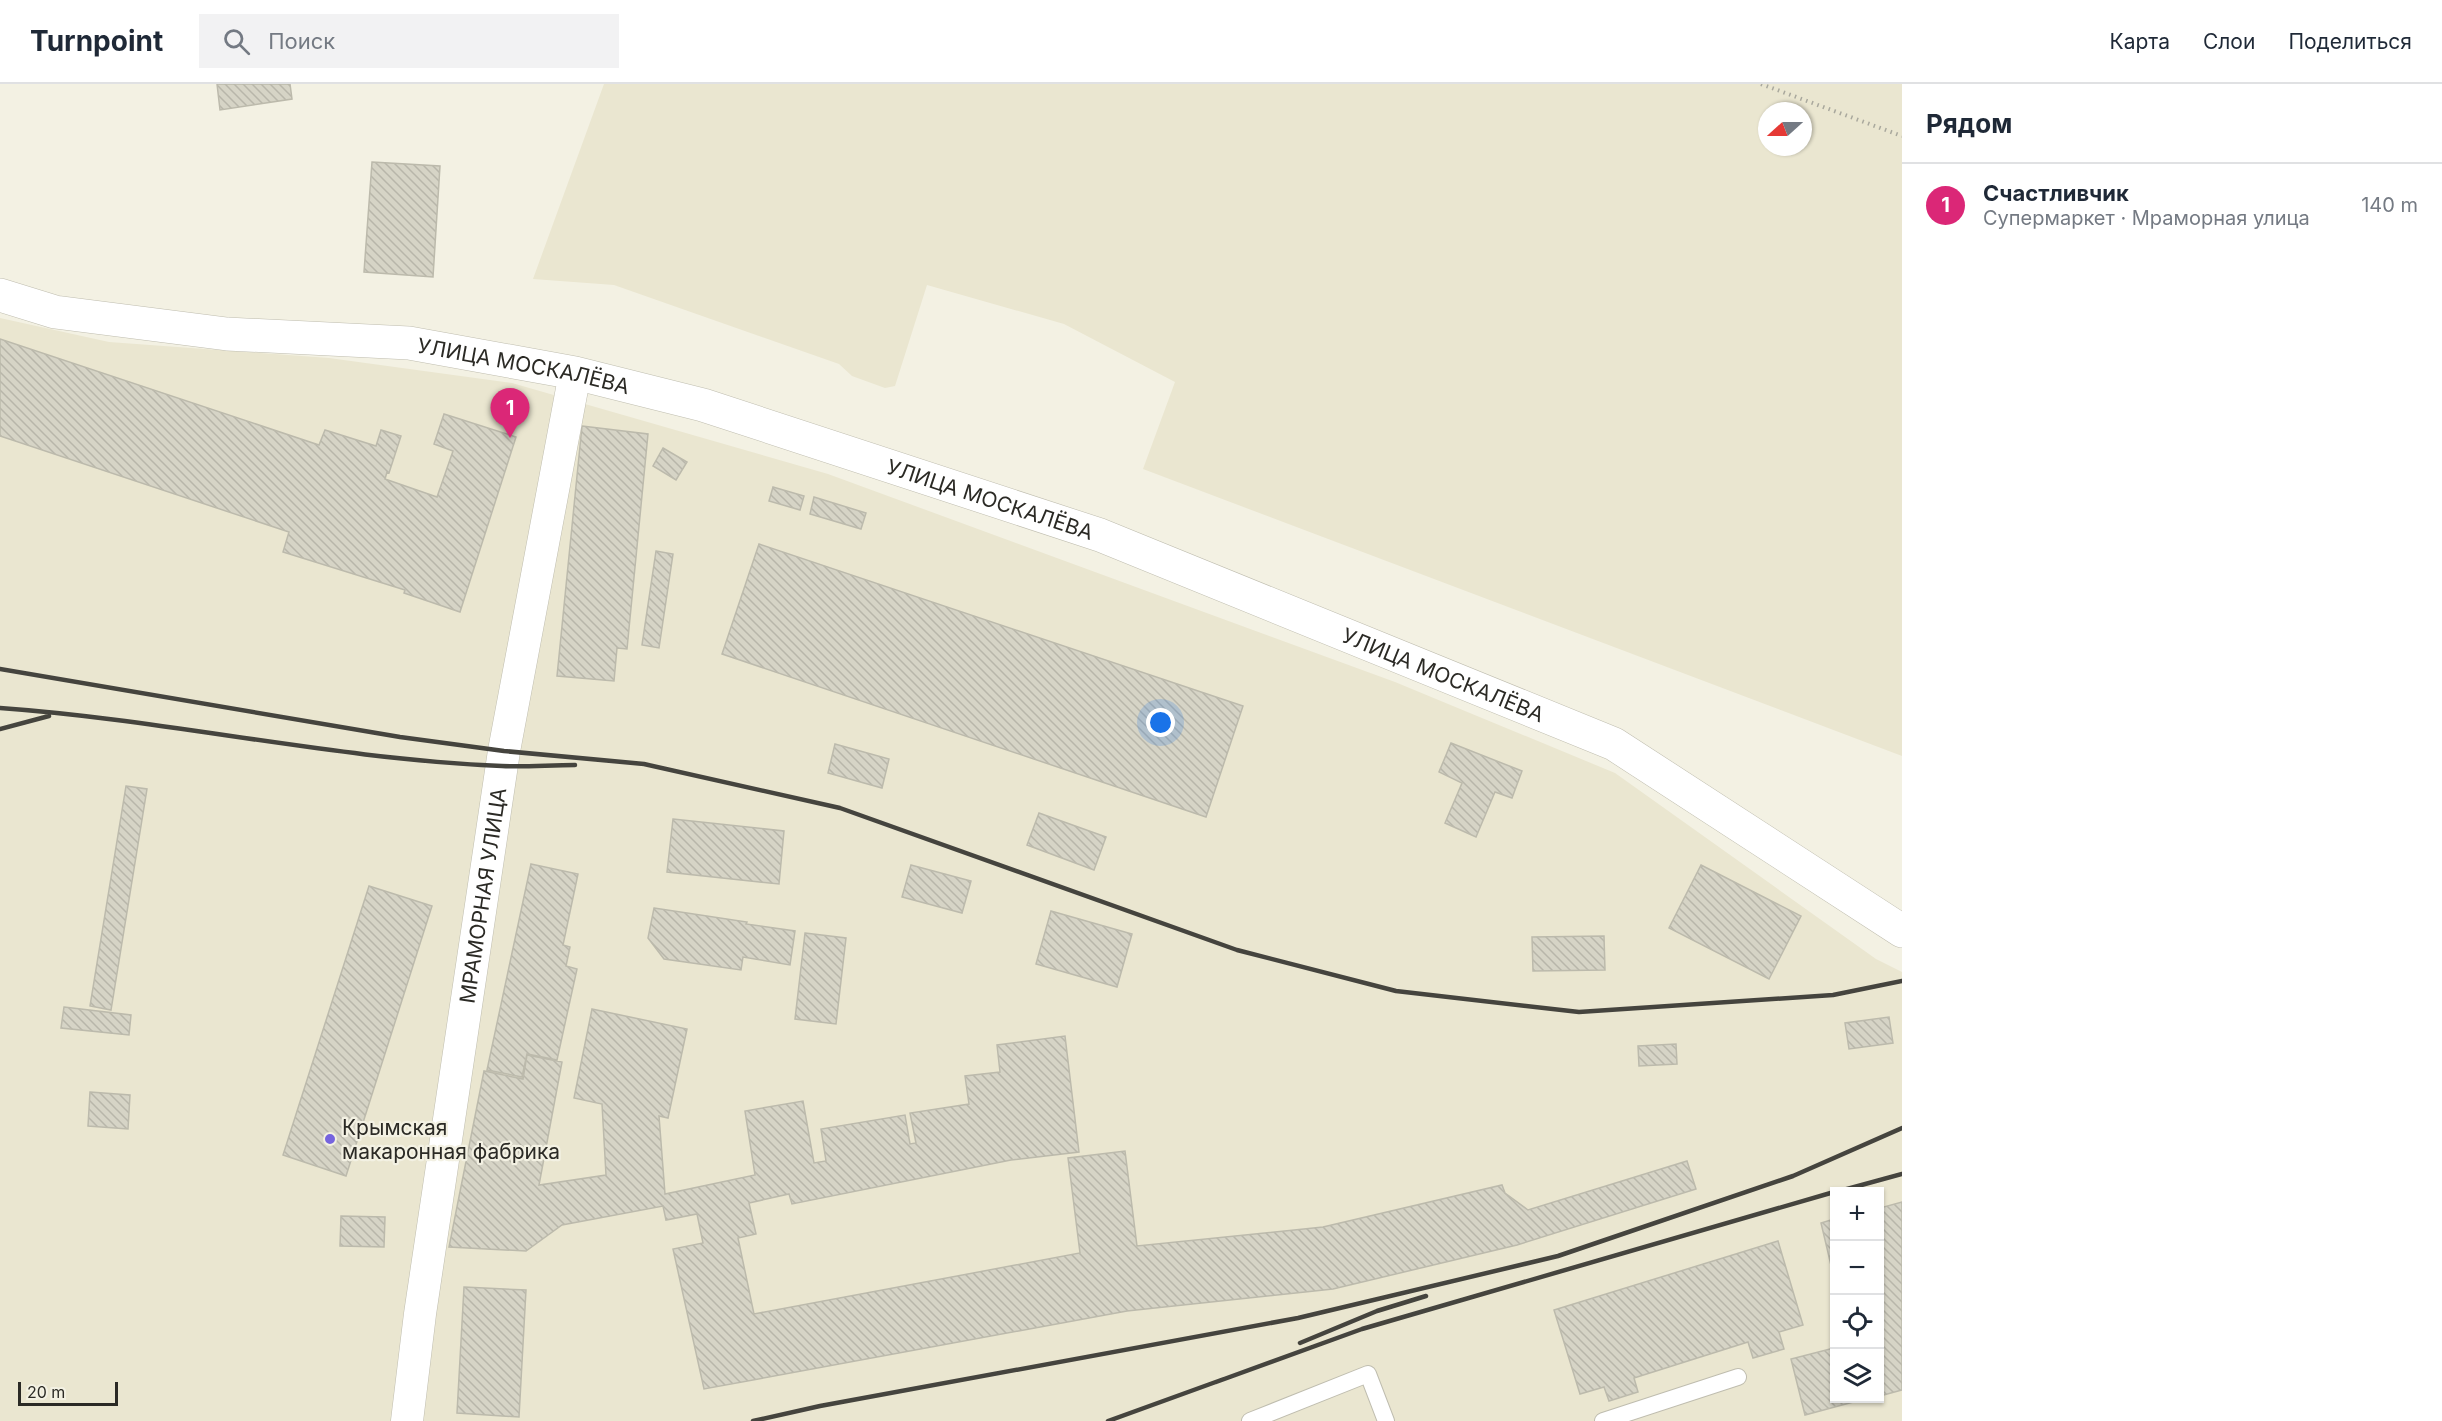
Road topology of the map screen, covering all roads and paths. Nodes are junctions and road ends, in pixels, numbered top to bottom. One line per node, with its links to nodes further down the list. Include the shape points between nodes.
1 (1761, 84): 2 (path)
2 (1902, 136)
3 (0, 295): 4 (main road, УЛИЦА МОСКАЛЁВА, via 55,312 227,334 409,343)
4 (575, 373): 5 (main road, УЛИЦА МОСКАЛЁВА, via 703,405 1100,535 1614,744); 7 (street, МРАМОРНАЯ УЛИЦА, via 504,751)
5 (1902, 931)
6 (1738, 1377): 10 (lane)
7 (407, 1421)
8 (1250, 1421): 9 (lane, via 1368,1374)
9 (1386, 1421)
10 (1603, 1421)

